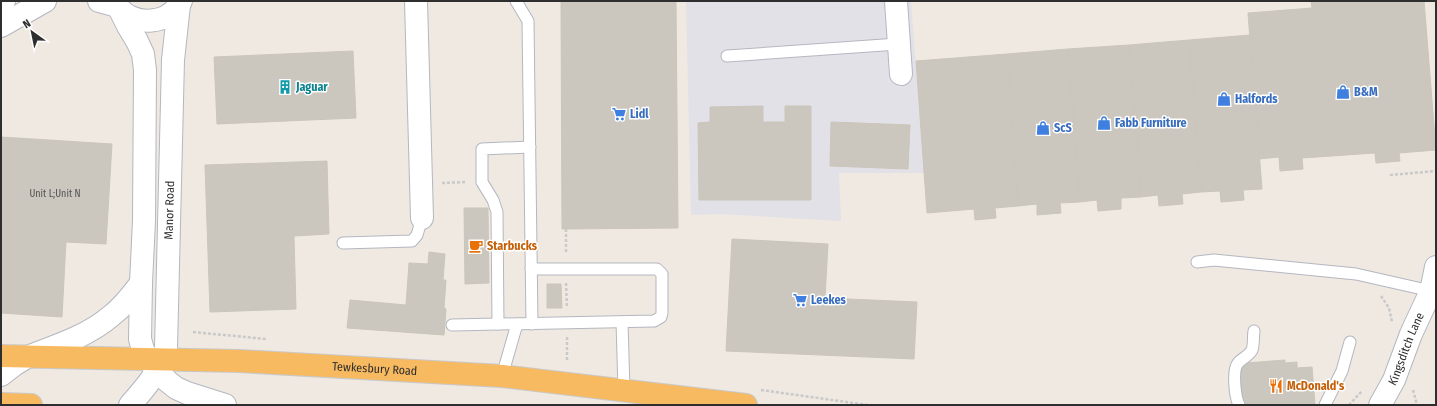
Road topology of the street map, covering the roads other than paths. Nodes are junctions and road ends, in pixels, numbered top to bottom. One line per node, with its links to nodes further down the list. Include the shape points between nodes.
1 (4, 1): 6 (street)
2 (45, 1): 9 (street)
3 (416, 1): 14 (street)
4 (516, 1): 13 (lane, via 528,21)
5 (896, 1): 10 (street)
6 (1, 3)
7 (181, 3): 8 (street, via 162,19 150,22 134,19); 31 (street, Manor Road, via 172,60 166,348)
8 (113, 4): 19 (street, via 143,54 145,70)
9 (1, 26)
10 (898, 44): 11 (lane); 12 (street)
11 (727, 56)
12 (901, 74)
13 (530, 148): 18 (lane); 23 (lane, via 482,149 482,182 497,212)
14 (422, 218): 15 (lane, via 417,235 412,241)
15 (343, 243)
16 (1197, 262): 20 (lane, via 1220,261 1356,274)
17 (1436, 266): 20 (street, Kingsditch Lane)
18 (531, 269): 22 (lane, via 654,268 660,271 661,317 654,321); 25 (lane)
19 (141, 283): 30 (street, via 122,306 100,324 68,341); 31 (street, via 140,339 143,350)
20 (1431, 292): 21 (street, Kingsditch Lane); 42 (street, Kingsditch Lane, via 1410,334 1394,380)
21 (1436, 314)
22 (622, 322): 25 (lane); 34 (lane)
23 (498, 324): 24 (lane); 26 (lane)
24 (517, 324): 25 (lane); 33 (lane)
25 (532, 324)
26 (452, 325)
27 (1254, 331): 40 (lane, via 1252,349 1238,363 1235,370)
28 (1350, 342): 41 (lane, via 1342,371)
29 (1, 356): 30 (highway, Tewkesbury Road)
30 (27, 357): 31 (highway, Tewkesbury Road); 32 (street)
31 (156, 363): 33 (highway, Tewkesbury Road, via 239,361); 38 (street, Manor Road); 39 (street, via 166,380 176,388)
32 (1, 375)
33 (502, 376): 34 (highway, Tewkesbury Road)
34 (624, 390): 35 (highway, Tewkesbury Road)
35 (752, 397)
36 (1, 404): 37 (highway)
37 (31, 405)
38 (130, 405)
39 (225, 405)
40 (1239, 405)
41 (1325, 405)
42 (1380, 405)

